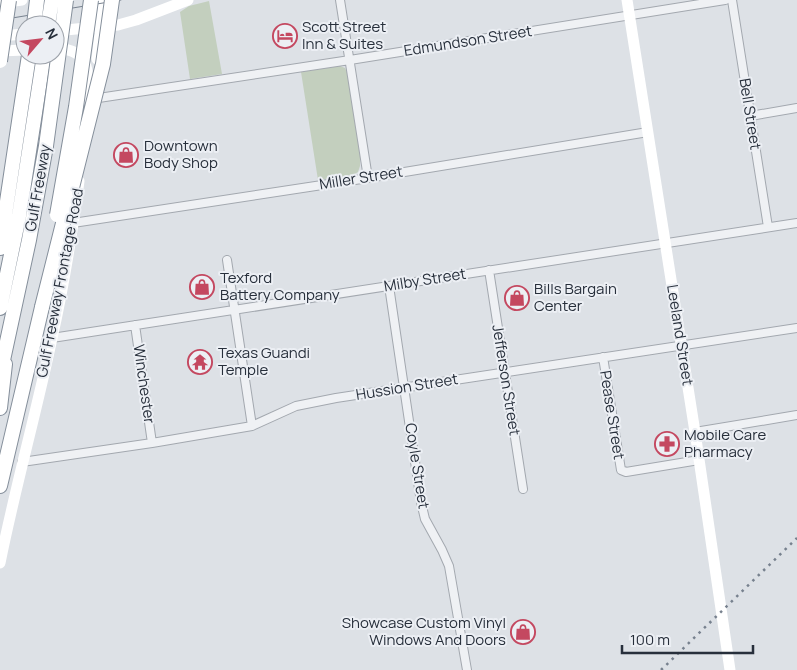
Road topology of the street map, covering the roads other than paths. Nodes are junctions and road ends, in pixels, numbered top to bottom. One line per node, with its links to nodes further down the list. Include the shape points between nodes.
1 (9, 0): 26 (highway, bridge)
2 (22, 0): 14 (main road)
3 (37, 0): 15 (highway, bridge)
4 (52, 0): 16 (highway, bridge)
5 (66, 0): 49 (highway, Gulf Freeway, bridge, via 46,146)
6 (91, 0): 43 (highway, bridge)
7 (104, 0): 18 (main road, Gulf Freeway Frontage Road)
8 (112, 0): 43 (highway, bridge, via 103,64)
9 (188, 0): 18 (main road, via 136,20)
10 (340, 0): 25 (street)
11 (627, 0): 17 (main road, Leeland Street)
12 (725, 0): 17 (street, Edmundson Street)
13 (732, 0): 31 (street, Bell Street)
14 (0, 3)
15 (35, 15)
16 (50, 15)
17 (630, 16): 25 (street, Edmundson Street); 33 (main road, Leeland Street)
18 (101, 27): 19 (main road); 29 (main road, Gulf Freeway Frontage Road)
19 (65, 30)
20 (15, 35): 21 (main road)
21 (0, 36)
22 (65, 48): 32 (main road, via 79,53 85,62)
23 (15, 50): 24 (main road)
24 (0, 51)
25 (350, 60): 29 (street, Edmundson Street); 34 (street)
26 (0, 61)
27 (28, 65): 39 (highway, Gulf Freeway)
28 (42, 65): 44 (highway, Gulf Freeway, via 20,216)
29 (92, 99): 32 (main road, Gulf Freeway Frontage Road)
30 (797, 108): 31 (street)
31 (750, 116): 37 (street, Bell Street)
32 (89, 122): 35 (main road, Gulf Freeway Frontage Road)
33 (648, 132): 34 (street, Miller Street); 38 (main road, Leeland Street)
34 (368, 178): 35 (street, Miller Street)
35 (74, 223): 48 (main road, Gulf Freeway Frontage Road)
36 (797, 223): 37 (street, Milby Street)
37 (768, 227): 38 (street, Milby Street)
38 (666, 243): 41 (street, Milby Street); 50 (main road, Leeland Street)
39 (0, 248)
40 (227, 260): 45 (street)
41 (490, 270): 42 (street, Milby Street); 52 (street, Jefferson Street)
42 (389, 286): 45 (street, Milby Street); 54 (street, Coyle Street)
43 (42, 307): 62 (highway)
44 (0, 308)
45 (233, 310): 46 (street, Milby Street); 57 (street)
46 (135, 325): 48 (street, Milby Street); 59 (street, Winchester)
47 (797, 328): 50 (street, Hussion Street)
48 (52, 338): 61 (main road, Gulf Freeway Frontage Road)
49 (8, 344): 53 (highway, Gulf Freeway); 55 (highway)
50 (682, 346): 51 (street, Hussion Street); 58 (main road, Leeland Street)
51 (603, 357): 52 (street, Hussion Street); 60 (street, Pease Street, via 622,470)
52 (506, 372): 54 (street, Hussion Street); 63 (street, Jefferson Street)
53 (0, 374)
54 (405, 388): 57 (street, Hussion Street, via 302,404); 65 (street, Coyle Street, via 421,502 425,520 449,566)
55 (0, 408)
56 (797, 415): 58 (street)
57 (252, 426): 59 (street, Hussion Street)
58 (696, 432): 60 (main road, Leeland Street)
59 (152, 443): 61 (street, Hussion Street)
60 (699, 460): 66 (main road, Leeland Street)
61 (22, 462): 64 (main road, Gulf Freeway Frontage Road)
62 (0, 486)
63 (523, 489)
64 (0, 564)
65 (467, 670)
66 (730, 670)

